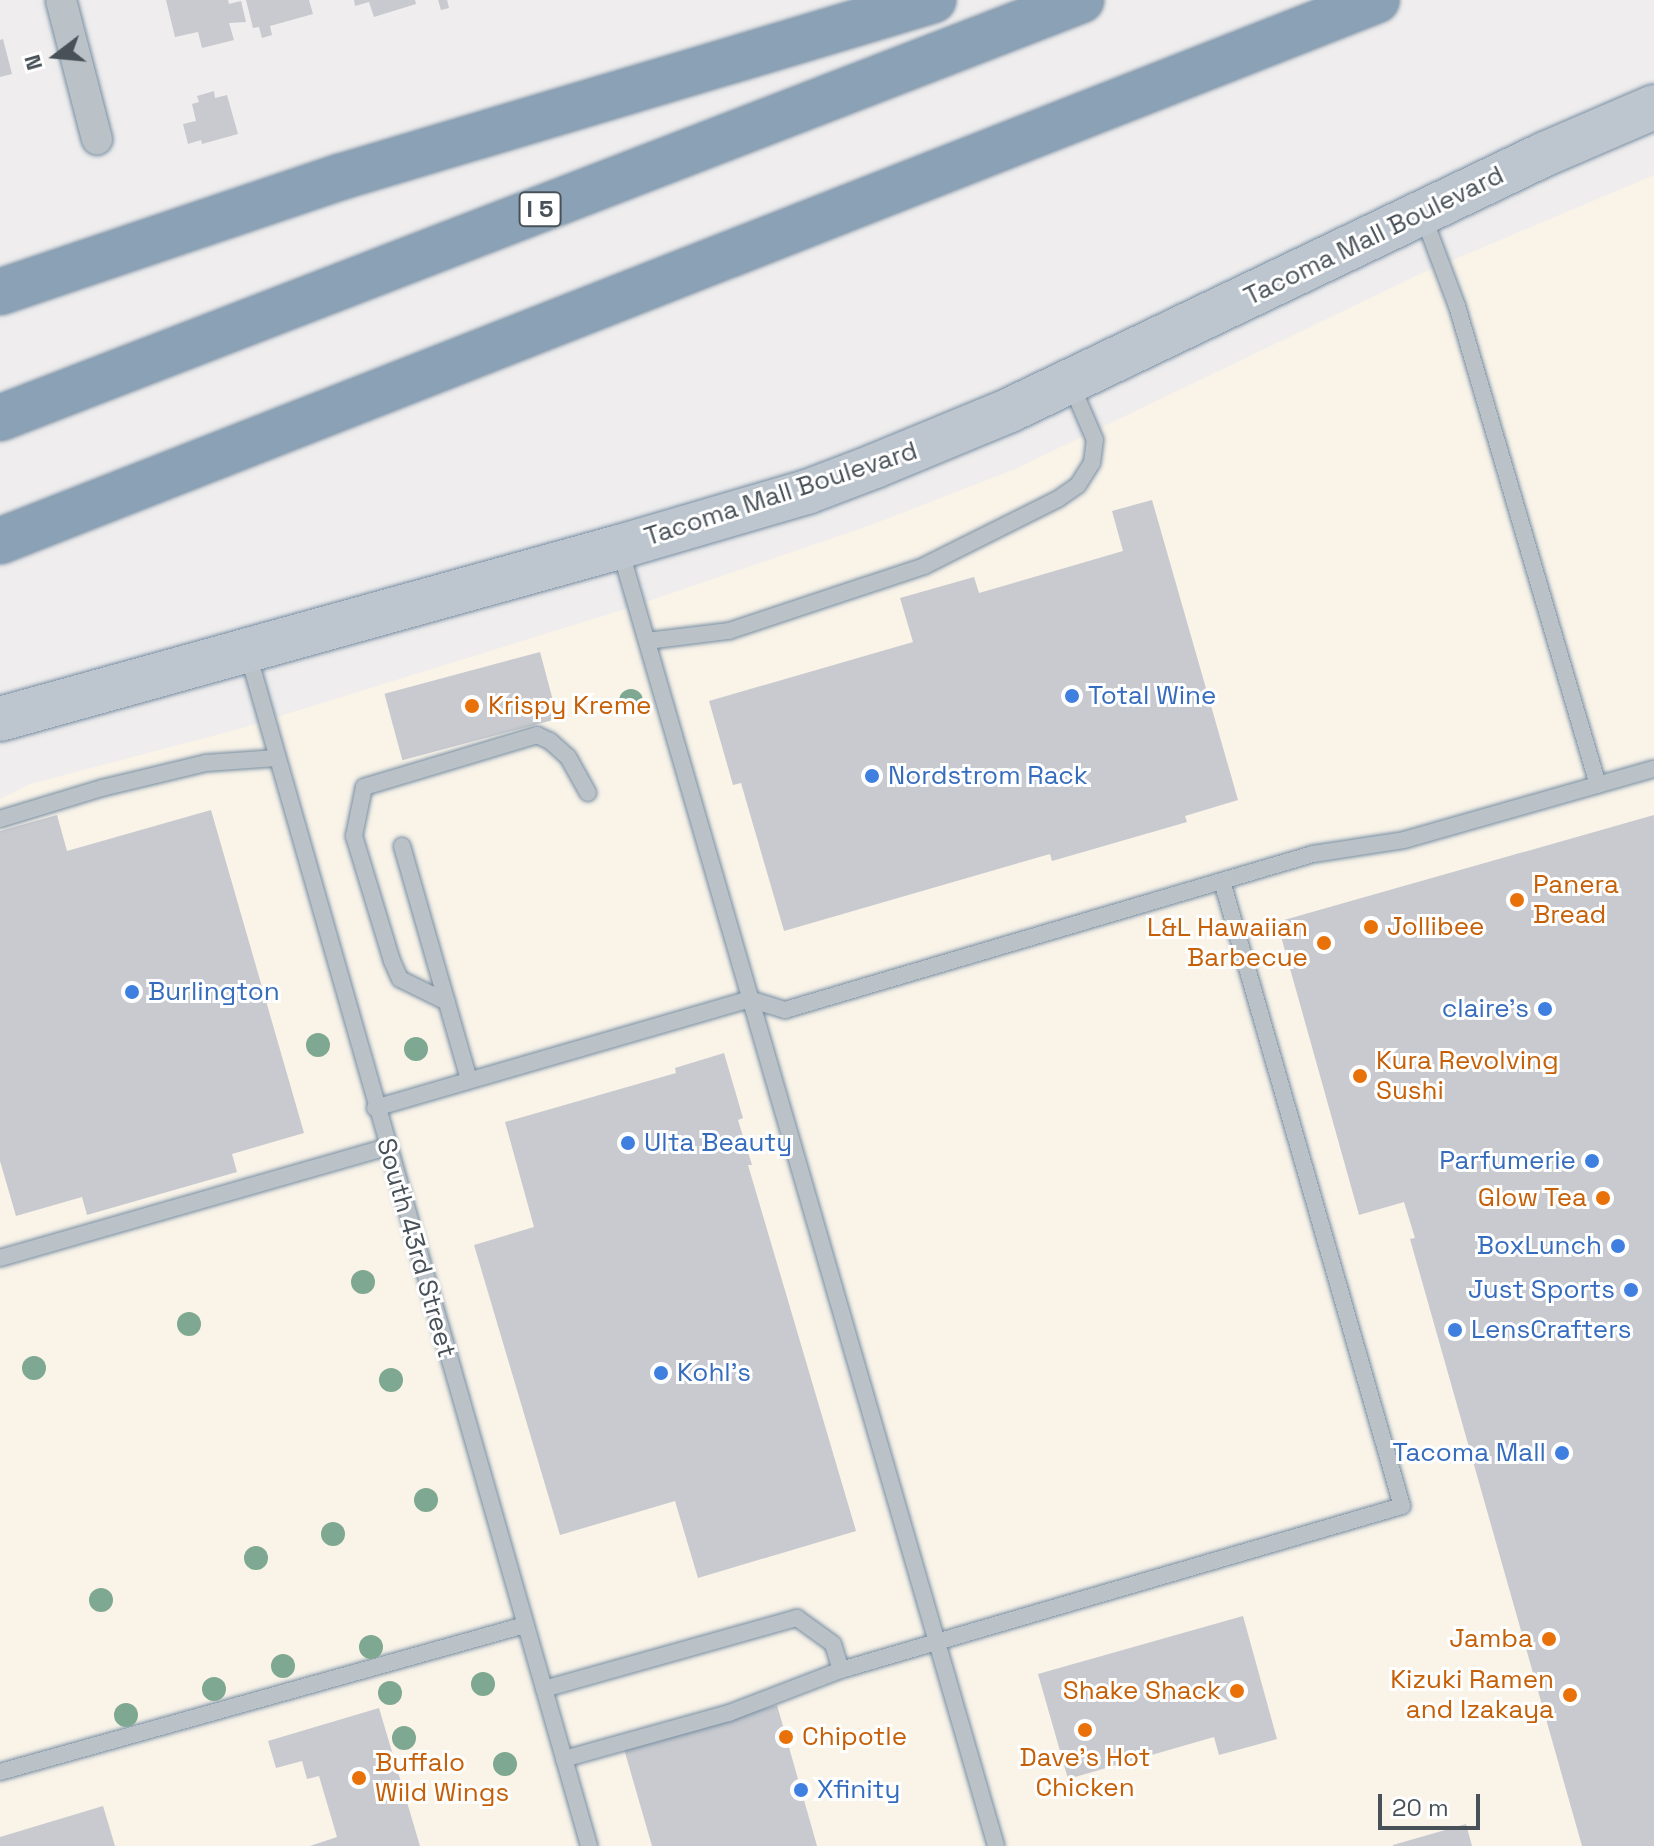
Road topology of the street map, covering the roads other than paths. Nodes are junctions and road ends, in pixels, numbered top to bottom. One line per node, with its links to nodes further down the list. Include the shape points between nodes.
1 (61, 0): 6 (street)
2 (933, 0): 8 (highway, via 340,177)
3 (1081, 0): 10 (highway, I 5)
4 (1377, 0): 11 (highway)
5 (1654, 107): 7 (street, Tacoma Mall Boulevard)
6 (97, 139)
7 (1422, 213): 9 (street, Tacoma Mall Boulevard); 18 (lane, via 1457,306)
8 (0, 292)
9 (1070, 382): 12 (street, Tacoma Mall Boulevard, via 928,446 807,492); 13 (lane, via 1095,440 1092,463 1078,485 1058,499 924,566 729,631)
10 (0, 418)
11 (0, 541)
12 (619, 547): 13 (lane); 14 (street, Tacoma Mall Boulevard)
13 (647, 641): 23 (lane)
14 (246, 649): 15 (street, Tacoma Mall Boulevard); 16 (lane, South 43rd Street)
15 (0, 719)
16 (277, 758): 20 (lane, via 206,763); 26 (lane, South 43rd Street)
17 (1654, 769): 18 (lane)
18 (1598, 785): 22 (lane, via 1413,838 1313,854)
19 (588, 793): 24 (lane, via 568,757 537,735 364,787 354,836 392,961 400,979)
20 (0, 819)
21 (402, 846): 24 (lane)
22 (1222, 881): 23 (lane, via 785,1010); 30 (lane, via 1402,1506)
23 (749, 999): 25 (lane); 30 (lane)
24 (447, 1002): 25 (lane)
25 (469, 1080): 26 (lane)
26 (375, 1108): 27 (lane, South 43rd Street)
27 (386, 1147): 28 (lane); 29 (lane, South 43rd Street)
28 (0, 1258)
29 (525, 1625): 32 (lane, South 43rd Street); 34 (lane)
30 (937, 1642): 31 (lane); 36 (lane)
31 (841, 1670): 32 (lane, via 833,1644 797,1618); 33 (lane, via 729,1713)
32 (544, 1689): 33 (lane, South 43rd Street)
33 (564, 1759): 35 (lane, South 43rd Street)
34 (0, 1772)
35 (589, 1846)
36 (996, 1846)

